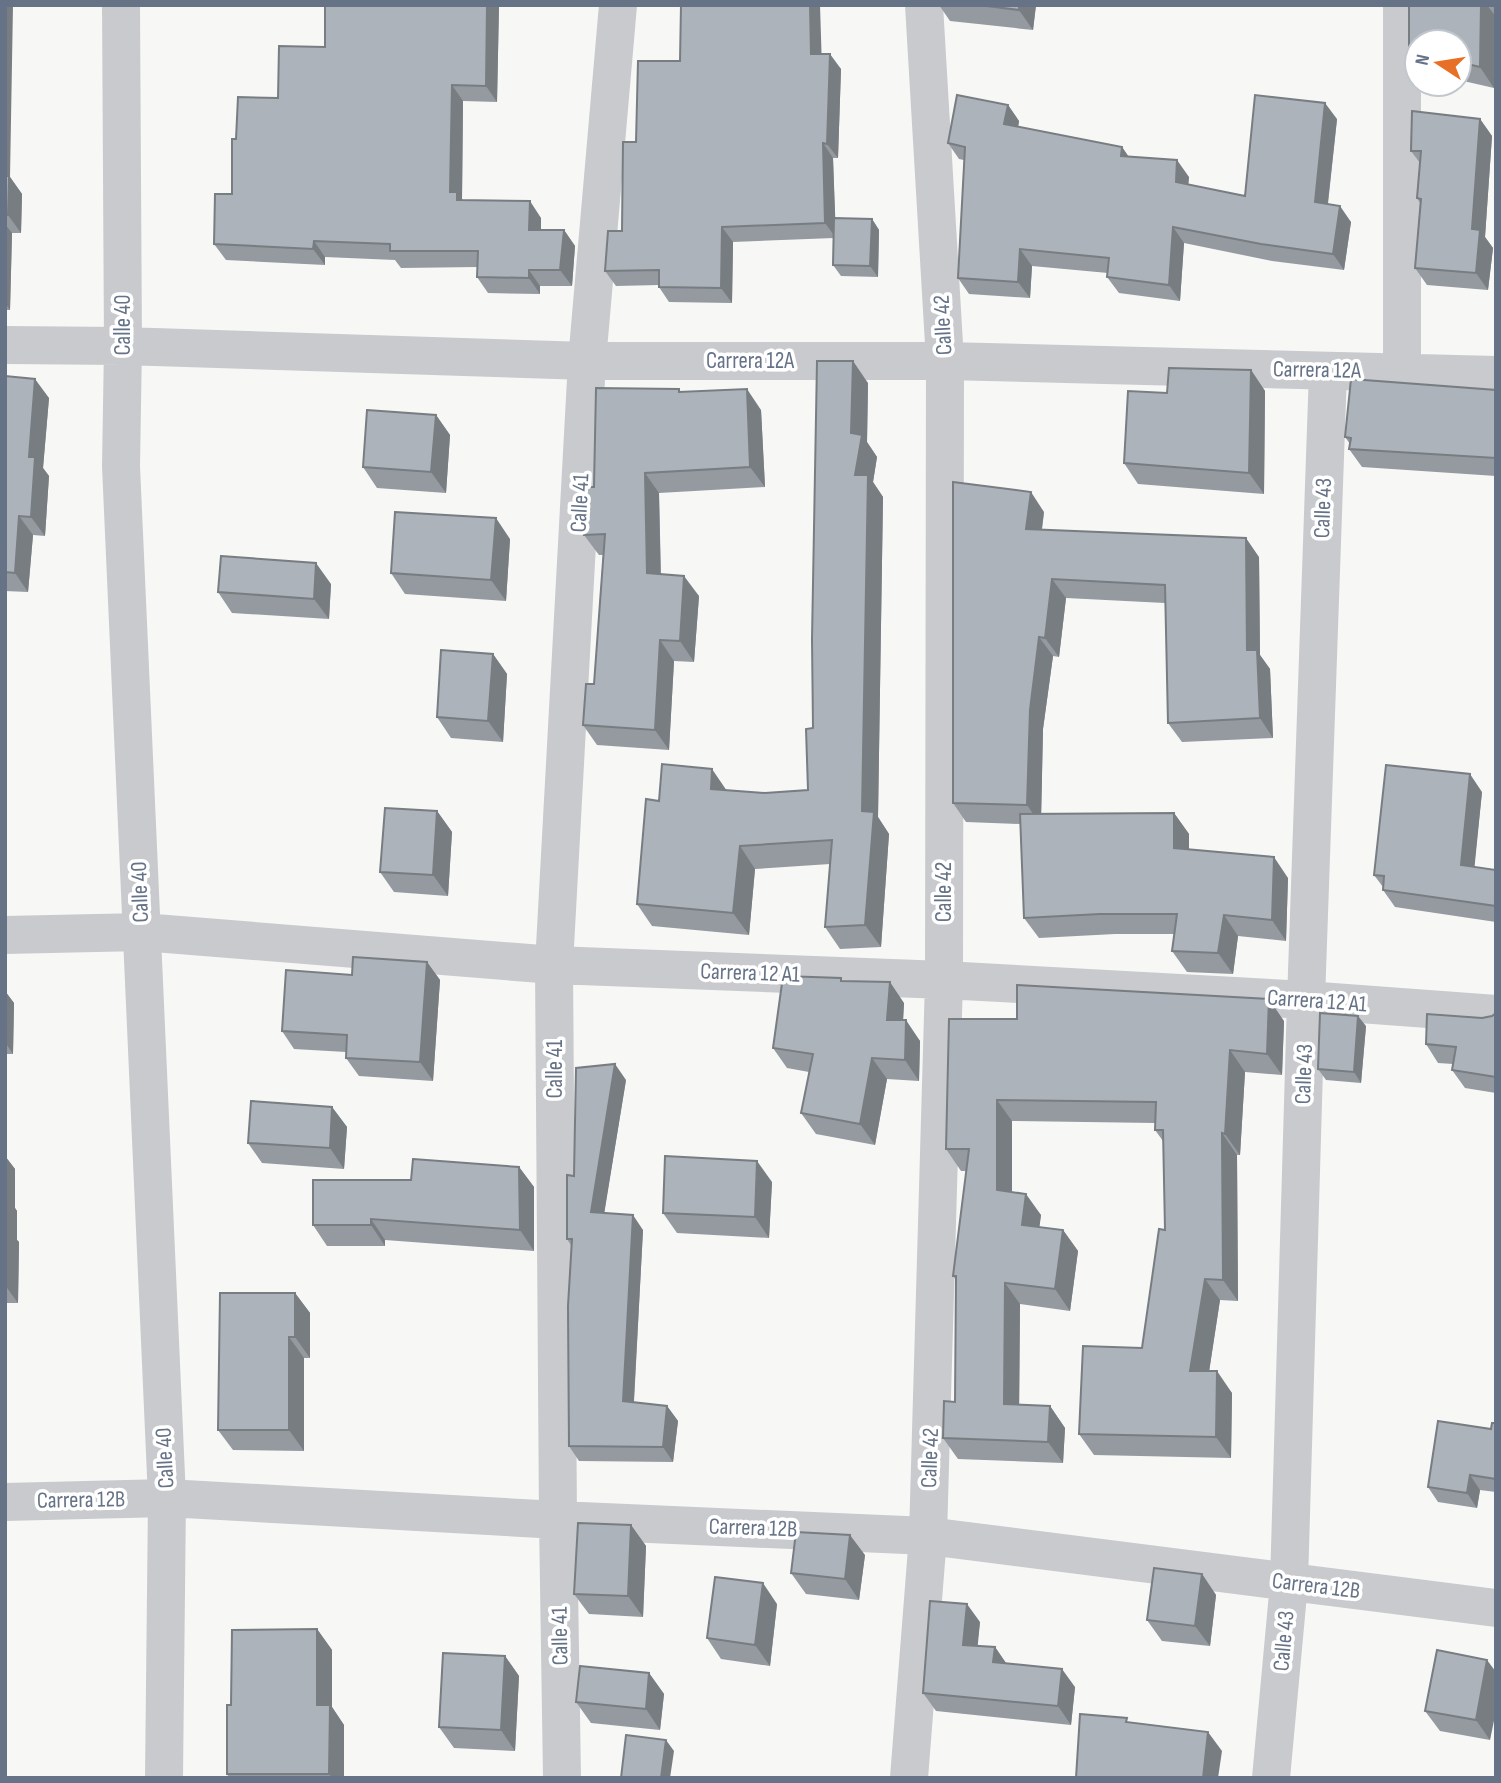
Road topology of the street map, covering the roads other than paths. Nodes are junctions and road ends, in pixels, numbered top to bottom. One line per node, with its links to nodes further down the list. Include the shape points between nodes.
1 (121, 5): 6 (street, Calle 40)
2 (618, 5): 7 (street, Calle 41)
3 (924, 5): 8 (street, Calle 42)
4 (1402, 5): 10 (street)
5 (5, 345): 6 (street, Carrera 12A)
6 (123, 346): 7 (street, Carrera 12A); 12 (street, Calle 40, via 121,466)
7 (587, 361): 8 (street, Carrera 12A); 14 (street, Calle 41)
8 (945, 361): 9 (street, Carrera 12A); 15 (street, Calle 42)
9 (1328, 371): 10 (street, Carrera 12A); 16 (street, Calle 43)
10 (1402, 372): 11 (street, Carrera 12A)
11 (1496, 375)
12 (142, 932): 13 (street, Carrera 12 A1); 14 (street, Carrera 12 A1); 18 (street, Calle 40)
13 (5, 935)
14 (554, 965): 15 (street, Carrera 12 A1); 20 (street, Calle 41)
15 (944, 980): 16 (street, Carrera 12 A1); 21 (street, Calle 42)
16 (1306, 1000): 17 (street, Carrera 12 A1); 22 (street, Calle 43)
17 (1496, 1014)
18 (167, 1498): 19 (street, Carrera 12B); 20 (street, Carrera 12B); 24 (street, Calle 40)
19 (5, 1502)
20 (558, 1520): 21 (street, Carrera 12B); 25 (street, Calle 41)
21 (928, 1535): 22 (street, Carrera 12B); 26 (street, Calle 42)
22 (1289, 1583): 23 (street, Carrera 12B); 27 (street, Calle 43)
23 (1496, 1608)
24 (164, 1778)
25 (562, 1778)
26 (909, 1778)
27 (1271, 1778)

